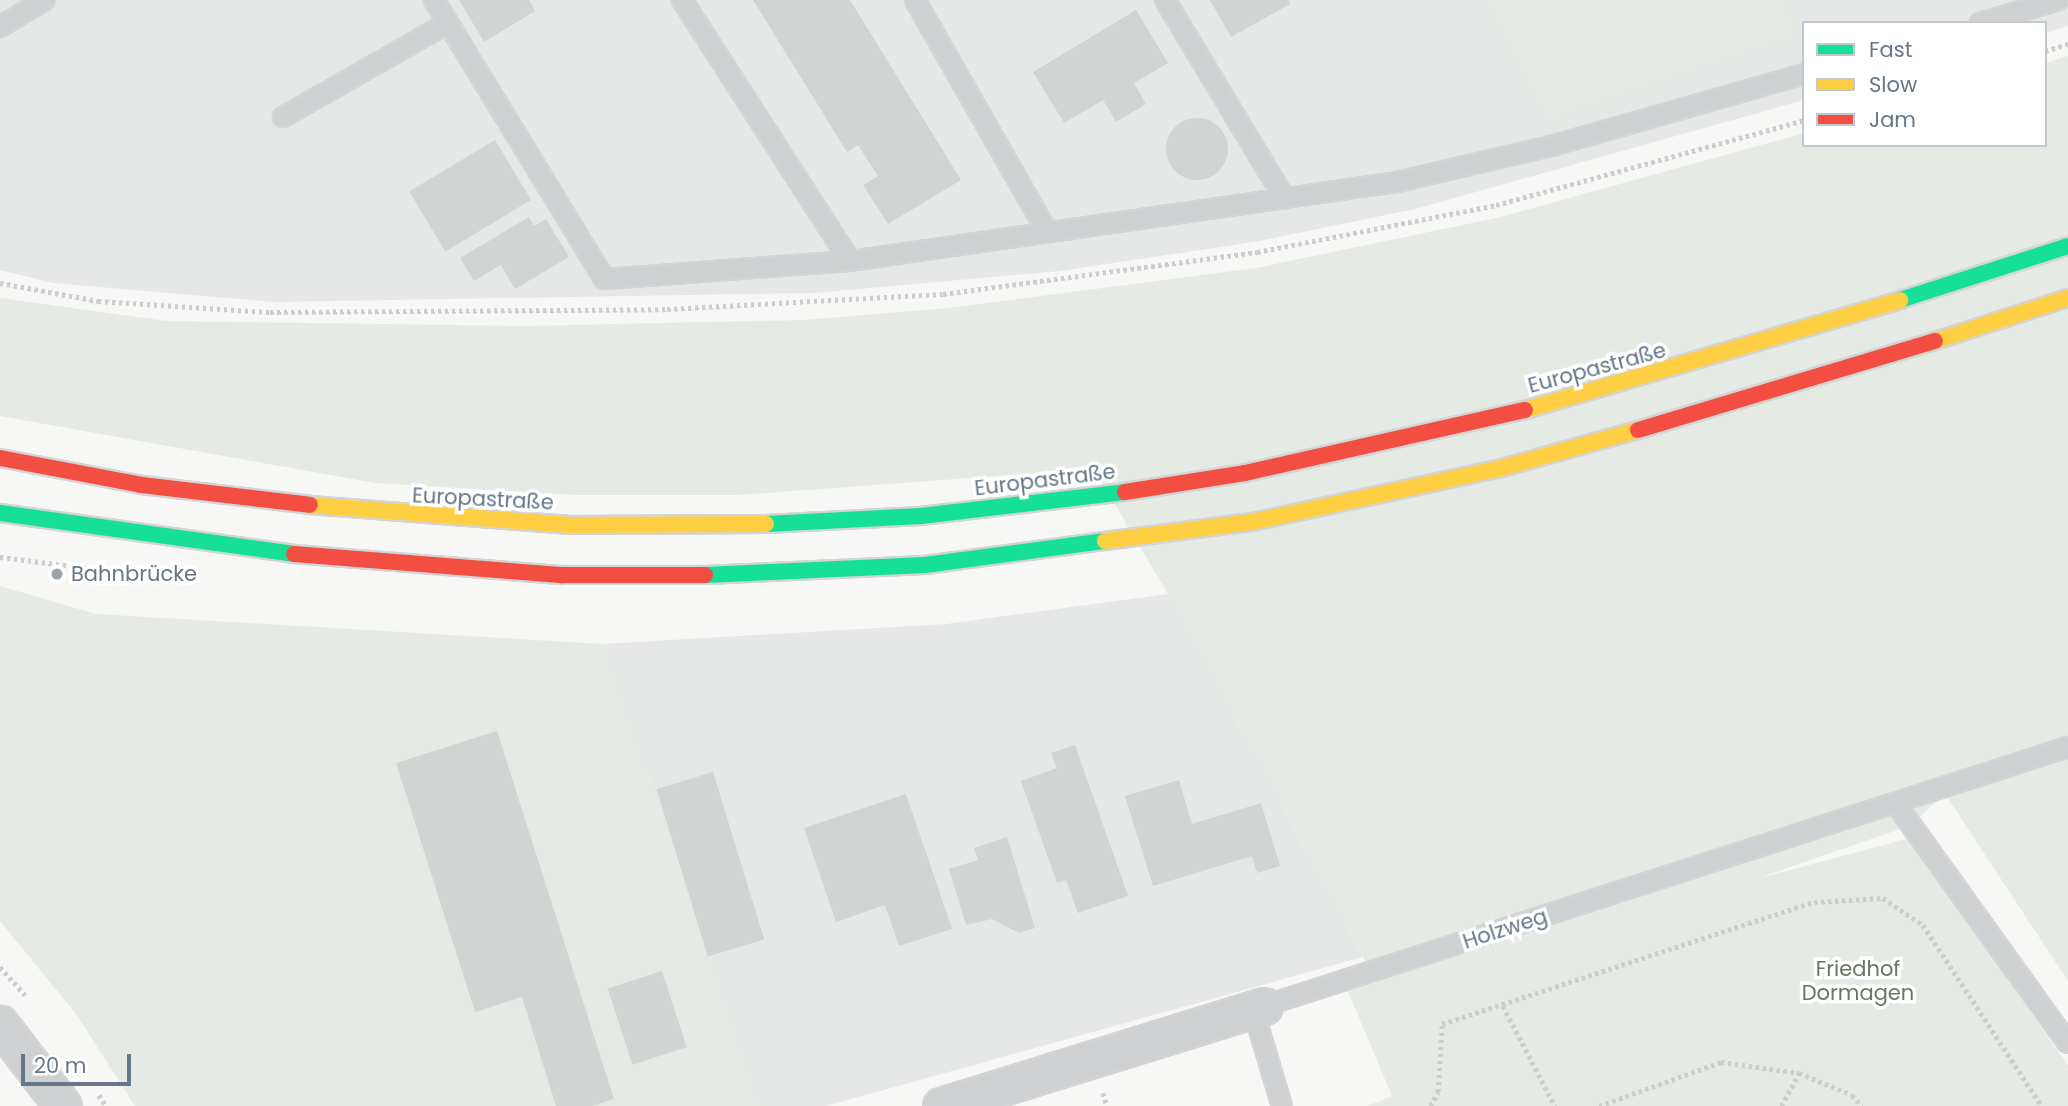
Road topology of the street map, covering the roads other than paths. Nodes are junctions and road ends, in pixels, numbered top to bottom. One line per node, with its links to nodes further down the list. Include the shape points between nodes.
1 (46, 0): 9 (lane)
2 (434, 0): 8 (lane)
3 (682, 0): 15 (lane)
4 (915, 0): 13 (lane)
5 (1165, 0): 12 (lane)
6 (2059, 0): 7 (lane)
7 (1987, 21)
8 (447, 23): 11 (lane); 15 (lane, via 604,279)
9 (0, 27)
10 (1802, 75): 12 (lane, via 1555,145 1397,182)
11 (284, 117)
12 (1284, 200): 13 (lane)
13 (1047, 231): 15 (lane)
14 (2068, 246): 17 (main road, Europastraße, via 1751,348 1485,421 1245,473 1096,497 921,516 738,526 567,525 429,517 237,499)
15 (850, 261)
16 (2068, 298): 18 (main road, via 1764,396 1498,469 1252,522 925,565 733,575 563,575 234,549)
17 (0, 458)
18 (0, 513)
19 (2068, 747): 20 (lane, Holzweg)
20 (1896, 804): 21 (lane, Holzweg); 23 (lane)
21 (1258, 1008): 25 (street, Holzweg); 26 (lane)
22 (0, 1024): 24 (street)
23 (2068, 1043)
24 (64, 1106)
25 (941, 1106)
26 (1282, 1106)

